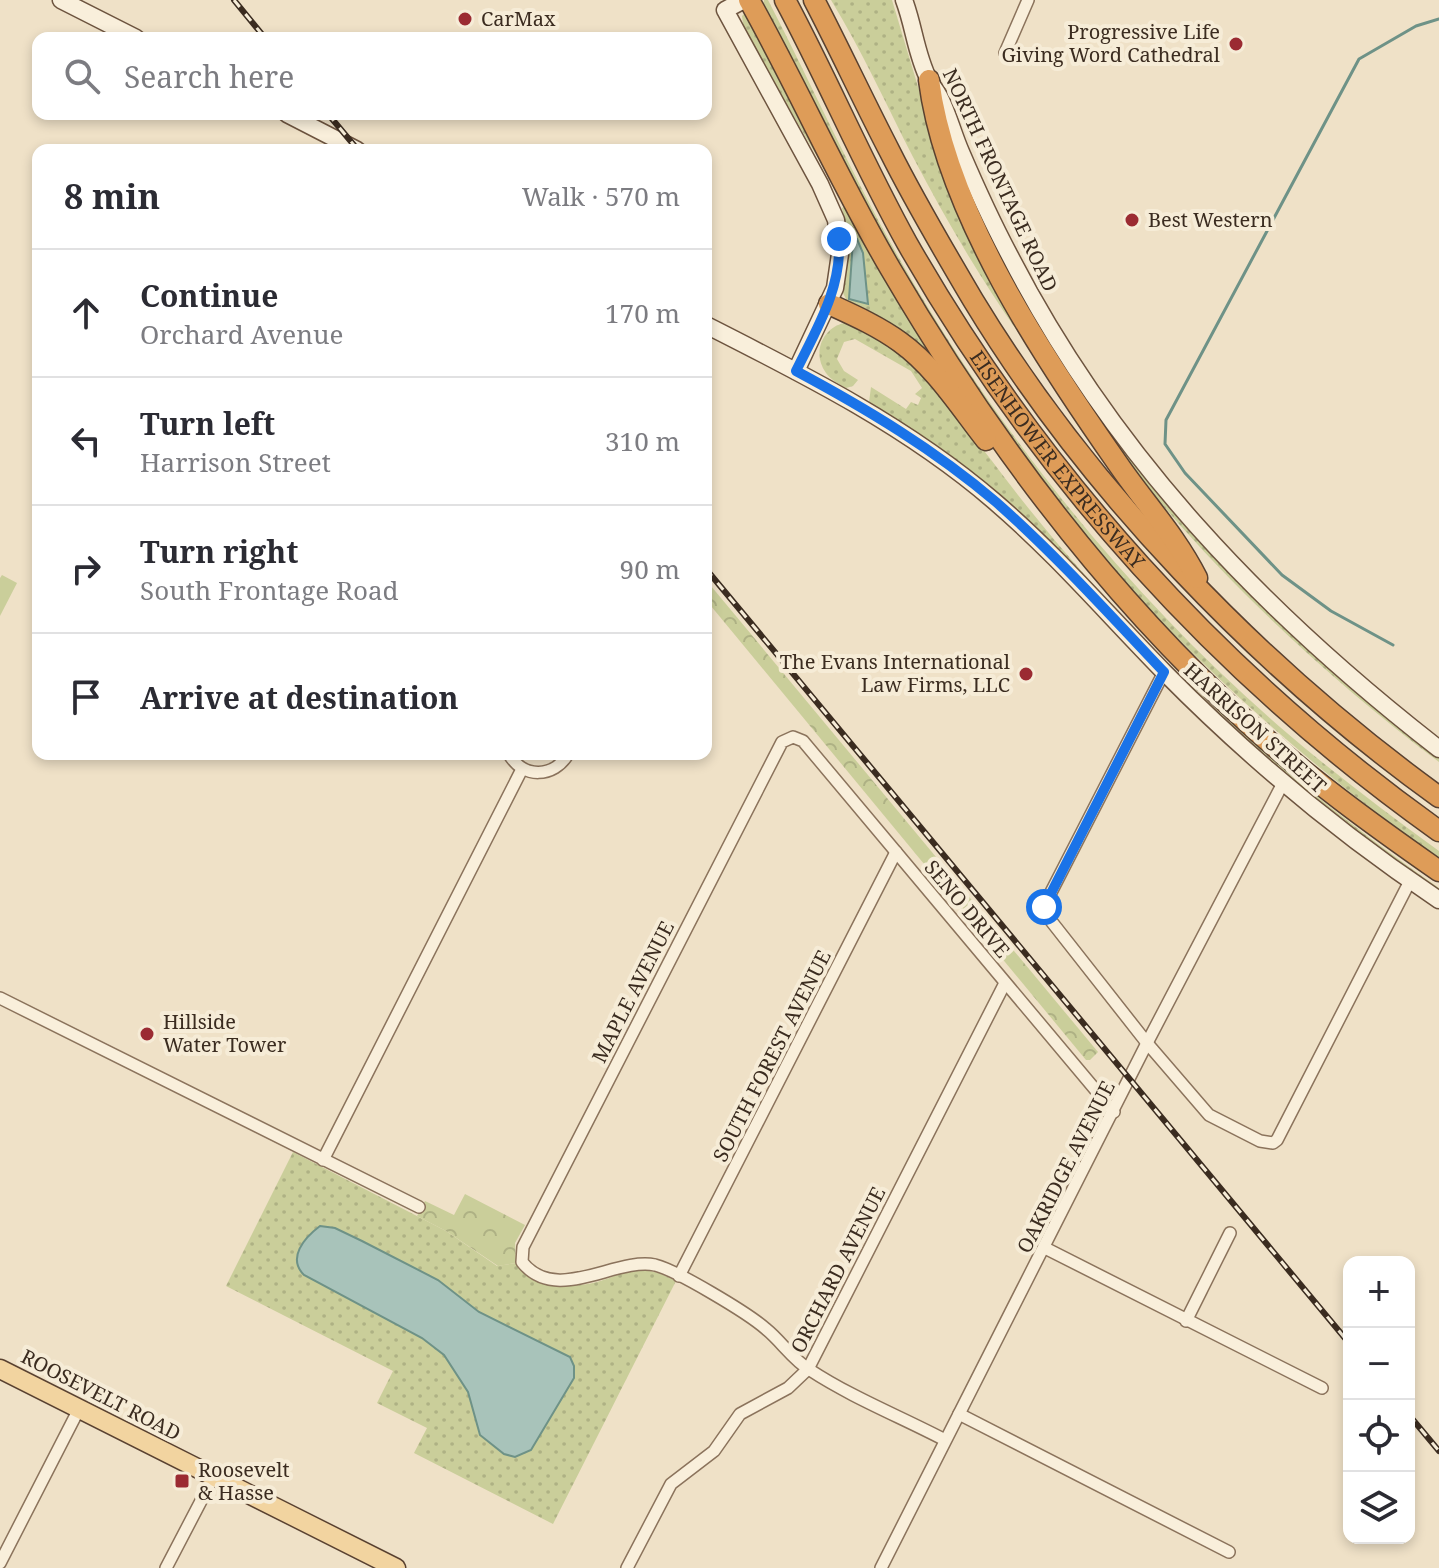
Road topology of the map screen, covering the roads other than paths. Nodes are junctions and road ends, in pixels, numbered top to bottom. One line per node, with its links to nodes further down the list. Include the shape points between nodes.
1 (61, 0): 10 (main road)
2 (785, 0): 28 (highway, EISENHOWER EXPRESSWAY, via 907,243 973,350 1065,478 1159,587 1241,670 1361,773)
3 (814, 0): 19 (highway, EISENHOWER EXPRESSWAY, via 923,215 1009,355 1100,477)
4 (898, 0): 9 (main road)
5 (904, 0): 9 (main road, NORTH FRONTAGE ROAD)
6 (1028, 0): 11 (street)
7 (722, 5): 8 (main road); 15 (main road, via 836,220 840,254)
8 (750, 5): 18 (highway, via 882,254 931,335 992,428)
9 (909, 23): 12 (main road, NORTH FRONTAGE ROAD)
10 (124, 32)
11 (1005, 53)
12 (929, 80): 19 (highway, via 942,140 994,264 1062,380 1183,550); 22 (main road, NORTH FRONTAGE ROAD, via 984,204 1042,314 1146,468 1270,604)
13 (299, 120): 14 (main road)
14 (345, 144)
15 (829, 304): 17 (main road); 18 (highway, via 885,331 918,358 1084,562)
16 (712, 328): 17 (main road, HARRISON STREET)
17 (796, 371): 20 (main road, HARRISON STREET, via 890,424 984,493)
18 (1106, 575): 30 (highway, via 1248,723 1332,795)
19 (1206, 596): 27 (highway, EISENHOWER EXPRESSWAY, via 1339,719)
20 (1164, 672): 26 (main road, HARRISON STREET); 35 (street, via 1044,912)
21 (788, 737): 29 (street, SENO DRIVE, via 803,741); 41 (street, MAPLE AVENUE, via 521,1253 526,1267 552,1278 588,1278 642,1264)
22 (1439, 749)
23 (514, 760): 25 (street)
24 (564, 760): 25 (street, via 547,772)
25 (522, 769): 37 (street)
26 (1283, 783): 31 (main road, HARRISON STREET); 35 (street, OAKRIDGE AVENUE)
27 (1439, 797)
28 (1439, 831)
29 (896, 852): 33 (street, SENO DRIVE); 41 (street, SOUTH FOREST AVENUE)
30 (1439, 871)
31 (1410, 881): 32 (main road, HARRISON STREET); 35 (street, via 1273,1143 1209,1115)
32 (1439, 900)
33 (1005, 983): 36 (street, SENO DRIVE); 44 (street, ORCHARD AVENUE)
34 (0, 998): 37 (street)
35 (1147, 1043): 36 (street, OAKRIDGE AVENUE)
36 (1114, 1112): 40 (street, OAKRIDGE AVENUE)
37 (323, 1160): 38 (street)
38 (419, 1207)
39 (1230, 1233): 42 (street)
40 (1045, 1248): 42 (street); 47 (street, OAKRIDGE AVENUE)
41 (679, 1276): 44 (street, via 763,1326)
42 (1186, 1321): 45 (street)
43 (0, 1369): 46 (main road, ROOSEVELT ROAD)
44 (808, 1369): 48 (street); 54 (street, ORCHARD AVENUE, via 781,1392 740,1414 704,1461 671,1484)
45 (1322, 1388)
46 (79, 1409): 49 (main road, ROOSEVELT ROAD); 51 (street)
47 (959, 1414): 48 (street, OAKRIDGE AVENUE); 50 (street)
48 (945, 1440): 55 (street, OAKRIDGE AVENUE)
49 (214, 1476): 52 (street); 53 (main road, ROOSEVELT ROAD)
50 (1229, 1552)
51 (0, 1563)
52 (166, 1568)
53 (396, 1568)
54 (627, 1568)
55 (881, 1568)

